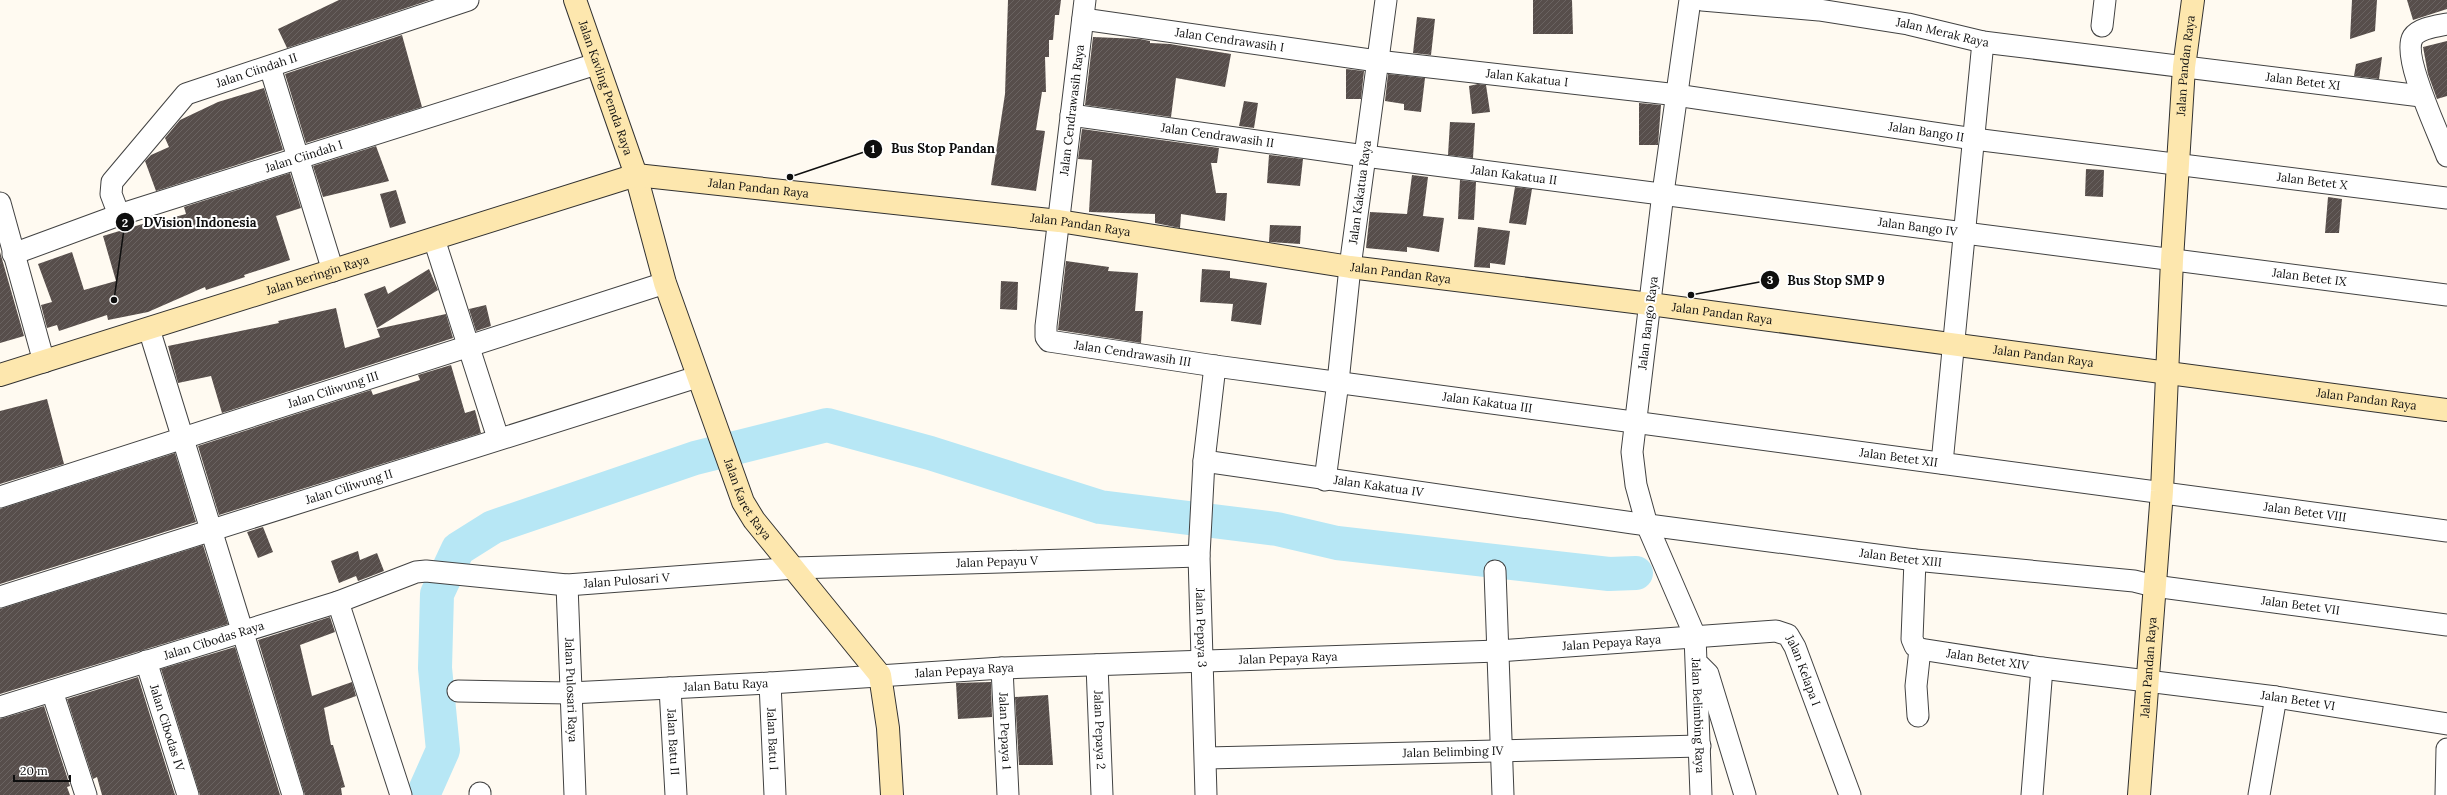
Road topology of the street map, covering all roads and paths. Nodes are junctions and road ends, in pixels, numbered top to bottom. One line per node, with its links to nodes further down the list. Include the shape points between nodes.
1 (468, 0): 14 (street, Jalan Ciindah II)
2 (575, 0): 13 (street, Jalan Kavling Pemda Raya)
3 (1386, 0): 12 (street, Jalan Kakatua Raya)
4 (1690, 0): 16 (street, Jalan Bango Raya)
5 (1702, 0): 11 (street, Jalan Merak Raya, via 1819,10 1908,24)
6 (2105, 0): 10 (street)
7 (2193, 0): 15 (street, Jalan Pandan Raya)
8 (1084, 10): 12 (street, Jalan Cendrawasih I); 18 (street, Jalan Cendrawasih Raya)
9 (2447, 24): 17 (street, via 2420,31 2410,45)
10 (2102, 26)
11 (1983, 42): 15 (street, Jalan Merak Raya); 19 (street)
12 (1377, 61): 16 (street, Jalan Kakatua I); 21 (street, Jalan Kakatua Raya)
13 (596, 64): 22 (street, Jalan Ciindah I); 24 (street, Jalan Kavling Pemda Raya)
14 (270, 67): 22 (street); 28 (street, Jalan Ciindah II, via 190,92 182,98 112,182 111,194)
15 (2184, 67): 17 (street, Jalan Betet XI); 23 (street, Jalan Pandan Raya)
16 (1677, 95): 19 (street, Jalan Bango II); 25 (street, Jalan Bango Raya)
17 (2421, 96): 20 (street)
18 (1071, 115): 21 (street, Jalan Cendrawasih II); 29 (street, Jalan Cendrawasih Raya)
19 (1974, 139): 23 (street, Jalan Bango II); 30 (street)
20 (2446, 150)
21 (1365, 156): 25 (street, Jalan Kakatua II); 34 (street, Jalan Kakatua Raya)
22 (300, 159): 28 (street, Jalan Ciindah I); 35 (street)
23 (2177, 165): 26 (street, Jalan Betet X); 33 (street, Jalan Pandan Raya)
24 (636, 175): 29 (street, Jalan Pandan Raya); 31 (street, Jalan Beringin Raya); 36 (street, Jalan Karet Raya)
25 (1663, 193): 30 (street, Jalan Bango IV); 38 (street, Jalan Bango Raya)
26 (2447, 198)
27 (0, 203): 32 (street)
28 (119, 215): 32 (street, Jalan Ciindah I)
29 (1059, 221): 34 (street, Jalan Pandan Raya); 43 (street, Jalan Cendrawasih III, via 1046,326 1048,340)
30 (1965, 233): 33 (street, Jalan Bango IV); 40 (street)
31 (434, 239): 35 (street, Jalan Beringin Raya); 41 (street)
32 (13, 254): 42 (street)
33 (2172, 260): 37 (street, Jalan Betet IX); 44 (street, Jalan Pandan Raya)
34 (1350, 267): 38 (street, Jalan Pandan Raya); 47 (street, Jalan Kakatua Raya)
35 (333, 271): 39 (street, Jalan Beringin Raya)
36 (665, 283): 41 (street, Jalan Ciliwung III); 46 (street, Jalan Karet Raya)
37 (2447, 295)
38 (1650, 304): 40 (street, Jalan Pandan Raya); 49 (street, Jalan Bango Raya)
39 (148, 329): 42 (street, Jalan Beringin Raya); 51 (street)
40 (1953, 344): 44 (street, Jalan Pandan Raya); 53 (street)
41 (468, 347): 50 (street); 51 (street, Jalan Ciliwung III)
42 (44, 362): 45 (street, Jalan Beringin Raya)
43 (1215, 366): 47 (street, Jalan Cendrawasih III); 52 (street)
44 (2166, 372): 48 (street, Jalan Pandan Raya); 55 (street, Jalan Pandan Raya)
45 (0, 375)
46 (697, 376): 50 (street, Jalan Ciliwung II); 62 (street, Jalan Karet Raya, via 743,502 754,520)
47 (1338, 382): 49 (street, Jalan Kakatua III); 54 (street, Jalan Kakatua Raya)
48 (2447, 410)
49 (1636, 423): 53 (street, Jalan Betet XII); 57 (street, Jalan Bango Raya, via 1633,471)
50 (498, 438): 58 (street, Jalan Ciliwung II)
51 (182, 440): 56 (street, Jalan Ciliwung III); 58 (street)
52 (1204, 461): 54 (street, Jalan Kakatua IV); 60 (street, Jalan Pepaya 3)
53 (1942, 463): 55 (street, Jalan Betet XII)
54 (1325, 480): 57 (street, Jalan Kakatua IV)
55 (2162, 491): 59 (street, Jalan Betet VIII); 66 (street, Jalan Pandan Raya)
56 (0, 497)
57 (1648, 525): 61 (street, Jalan Betet XIII); 71 (street, Jalan Bango Raya)
58 (210, 531): 67 (street, Jalan Ciliwung II); 70 (street)
59 (2447, 531)
60 (1199, 556): 62 (street, Jalan Pepayu V); 74 (street, Jalan Pepaya 3)
61 (1915, 560): 66 (street, Jalan Betet XIII, via 2134,581); 72 (street, via 1912,639 1914,646)
62 (795, 568): 65 (street, Jalan Pulosari V); 80 (street, Jalan Karet Raya)
63 (426, 571): 65 (street, Jalan Pulosari V); 68 (street, Jalan Cibodas Raya, via 416,572)
64 (1495, 571): 73 (street)
65 (567, 585): 86 (street, Jalan Pulosari Raya)
66 (2154, 586): 69 (street, Jalan Betet VII); 81 (street, Jalan Pandan Raya)
67 (0, 597)
68 (338, 602): 70 (street, Jalan Cibodas Raya); 98 (street)
69 (2447, 625)
70 (242, 631): 75 (street, Jalan Cibodas Raya); 97 (street)
71 (1695, 636): 73 (street, Jalan Pepaya Raya); 76 (street, Jalan Belimbing Raya); 109 (street, Jalan Kelapa I, via 1776,631 1788,635)
72 (1920, 649): 79 (street, Jalan Betet XIV); 89 (street, via 1916,686)
73 (1498, 651): 74 (street, Jalan Pepaya Raya); 93 (street)
74 (1202, 660): 77 (street, Jalan Pepaya Raya); 94 (street, Jalan Pepaya 3)
75 (146, 661): 84 (street, Jalan Cibodas Raya); 96 (street, Jalan Cibodas IV)
76 (1697, 664): 91 (street, Jalan Belimbing Raya); 108 (street, via 1708,674)
77 (1097, 666): 78 (street, Jalan Pepaya Raya); 104 (street, Jalan Pepaya 2)
78 (1002, 668): 80 (street, Jalan Pepaya Raya); 103 (street, Jalan Pepaya 1)
79 (2042, 668): 81 (street, Jalan Betet XIV); 110 (street)
80 (880, 675): 82 (street, Jalan Batu Raya); 102 (street, Jalan Karet Raya, via 888,728)
81 (2148, 681): 87 (street, Jalan Betet VI); 111 (street, Jalan Pandan Raya)
82 (770, 683): 83 (street, Jalan Batu Raya); 101 (street, Jalan Batu I)
83 (670, 688): 86 (street, Jalan Batu Raya); 100 (street, Jalan Batu II)
84 (52, 690): 88 (street, Jalan Cibodas Raya); 95 (street)
85 (458, 691): 86 (street, Jalan Batu Raya)
86 (570, 693): 99 (street, Jalan Pulosari Raya)
87 (2276, 697): 90 (street, Jalan Betet VI); 112 (street)
88 (0, 707)
89 (1918, 716)
90 (2447, 724)
91 (1700, 746): 93 (street, Jalan Belimbing IV); 107 (street, Jalan Belimbing Raya)
92 (2447, 749): 113 (street)
93 (1502, 752): 94 (street, Jalan Belimbing IV); 106 (street)
94 (1206, 758): 105 (street, Jalan Pepaya 3)
95 (86, 795)
96 (188, 795)
97 (293, 795)
98 (401, 795)
99 (575, 795)
100 (676, 795)
101 (775, 795)
102 (892, 795)
103 (1008, 795)
104 (1102, 795)
105 (1206, 795)
106 (1503, 795)
107 (1701, 795)
108 (1745, 795)
109 (1850, 795)
110 (2032, 795)
111 (2139, 795)
112 (2259, 795)
113 (2446, 795)

